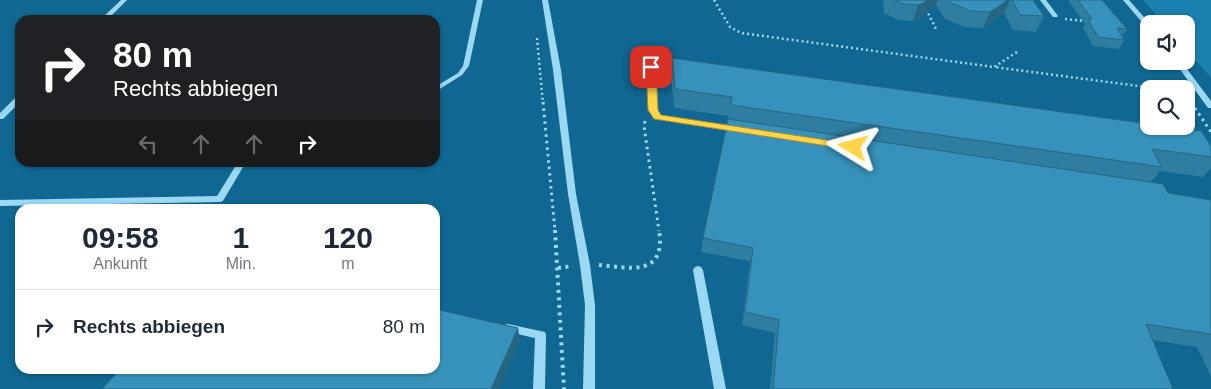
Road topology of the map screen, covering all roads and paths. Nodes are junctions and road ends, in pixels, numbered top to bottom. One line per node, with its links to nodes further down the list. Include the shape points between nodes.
1 (124, 0): 8 (street)
2 (480, 0): 19 (street, via 466,66)
3 (545, 0): 27 (street)
4 (714, 0): 16 (path, via 730,27 742,33)
5 (1043, 0): 9 (street)
6 (1126, 0): 10 (street)
7 (926, 9): 12 (path)
8 (108, 15)
9 (1055, 16): 11 (path)
10 (1140, 16)
11 (1090, 22)
12 (937, 31)
13 (537, 36): 31 (path, via 558,268)
14 (1017, 52): 16 (path)
15 (651, 67): 22 (street)
16 (994, 67): 18 (path)
17 (1184, 70): 21 (street)
18 (1140, 86)
19 (440, 87)
20 (15, 103): 23 (street)
21 (1211, 106)
22 (656, 115): 24 (street); 27 (path, via 648,117 644,126 661,244 659,255 646,267)
23 (0, 117)
24 (749, 131)
25 (239, 167): 26 (street, via 220,199)
26 (0, 203)
27 (585, 265): 32 (street, via 590,305)
28 (698, 270): 33 (street)
29 (493, 324): 30 (street, via 541,335)
30 (540, 389)
31 (564, 389)
32 (588, 389)
33 (720, 389)

